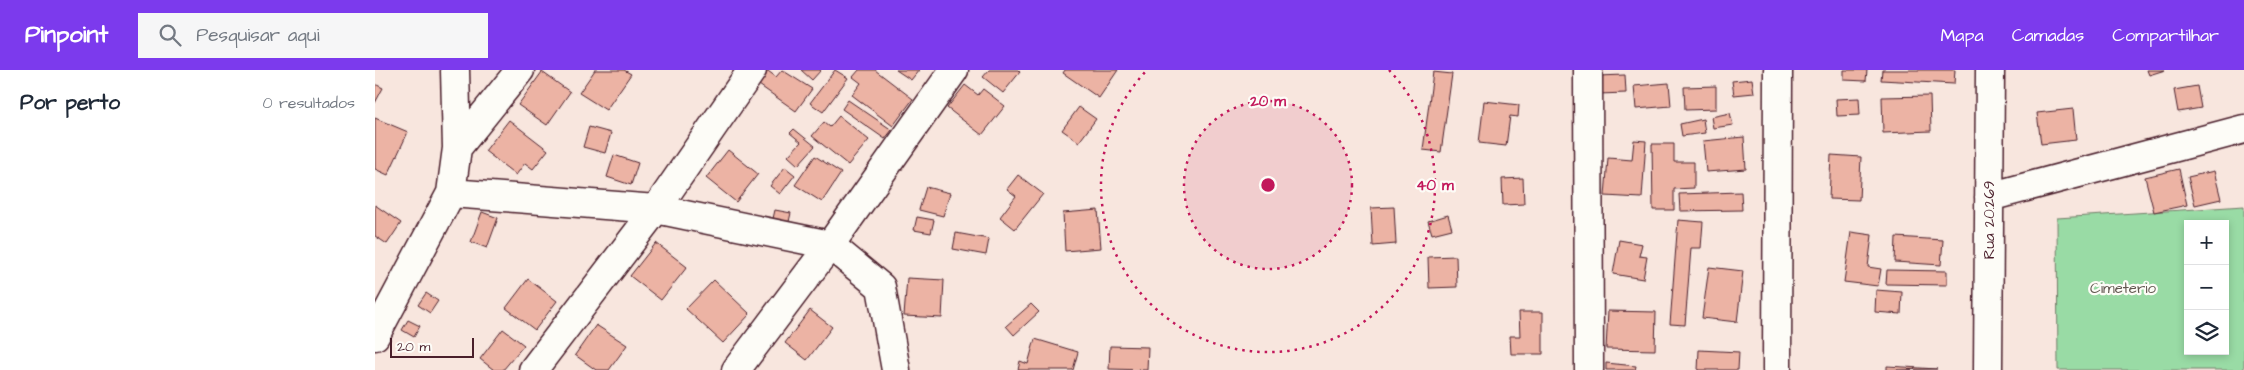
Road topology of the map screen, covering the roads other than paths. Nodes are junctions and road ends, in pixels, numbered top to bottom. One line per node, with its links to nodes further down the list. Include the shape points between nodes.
1 (455, 70): 9 (street)
2 (520, 70): 9 (street)
3 (752, 70): 12 (street)
4 (954, 70): 13 (street)
5 (1588, 70): 18 (street)
6 (1778, 70): 19 (street)
7 (1990, 70): 11 (street, Rua 20.269)
8 (2244, 129): 11 (street)
9 (457, 148): 10 (street)
10 (451, 193): 12 (street); 14 (street)
11 (1989, 197): 20 (street, Rua 20.269)
12 (655, 208): 13 (street); 15 (street)
13 (830, 245): 16 (street); 17 (street, via 881,287)
14 (377, 330)
15 (533, 370)
16 (736, 370)
17 (896, 370)
18 (1589, 370)
19 (1777, 370)
20 (1988, 370)

